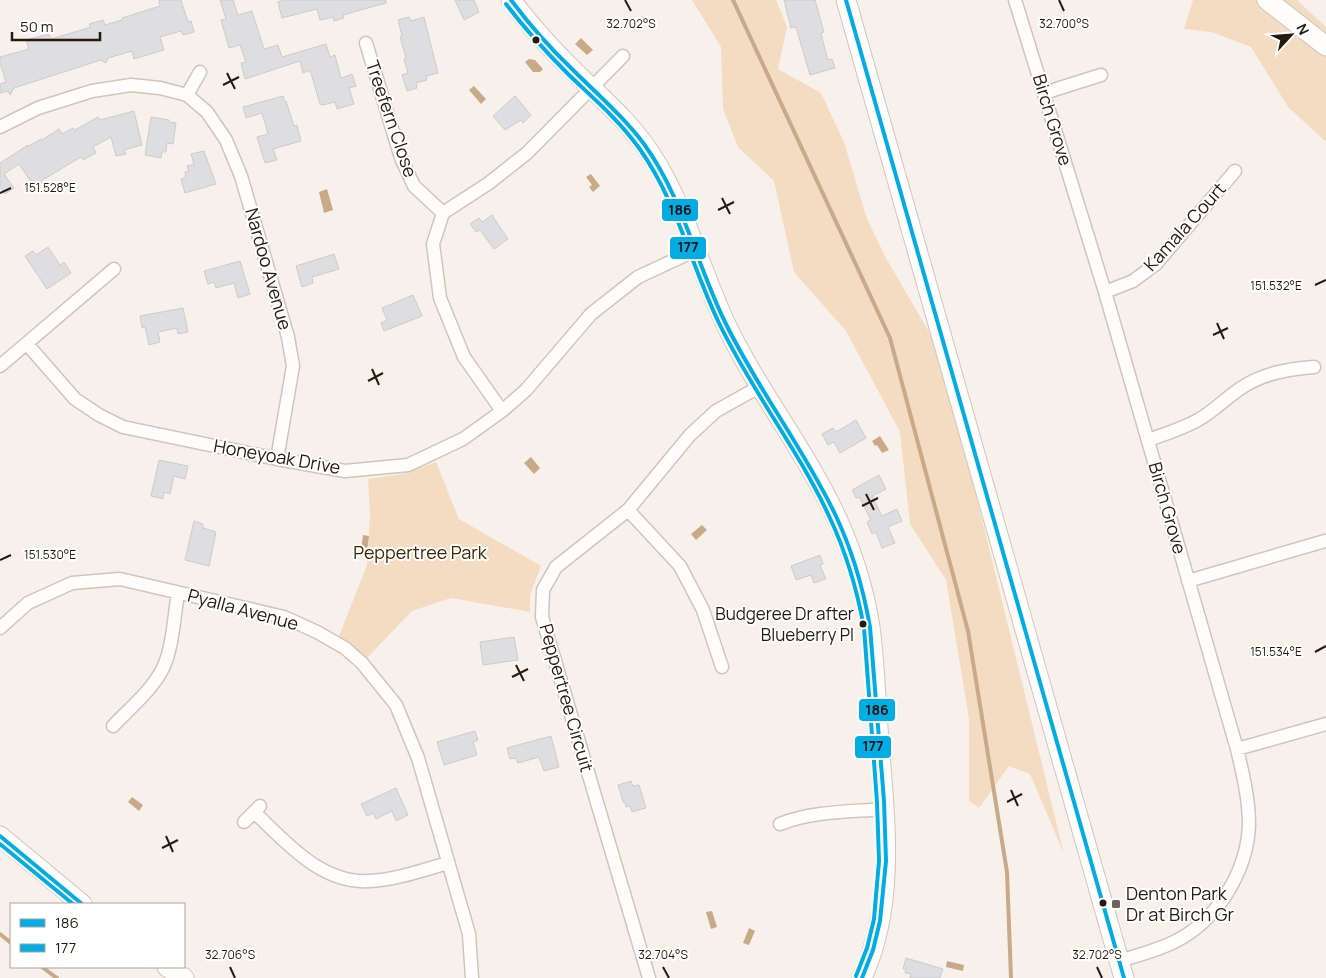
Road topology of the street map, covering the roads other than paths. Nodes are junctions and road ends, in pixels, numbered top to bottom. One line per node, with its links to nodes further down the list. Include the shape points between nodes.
1 (511, 0): 10 (street, via 547,45)
2 (846, 0): 42 (street)
3 (1015, 0): 11 (street, Birch Grove)
4 (1267, 0): 6 (street)
5 (366, 43): 15 (street, Treefern Close, via 401,158 414,186)
6 (1326, 46)
7 (622, 56): 10 (street)
8 (200, 72): 12 (street)
9 (1101, 76): 11 (street)
10 (592, 88): 15 (street, via 527,153); 16 (street, via 650,152 680,208)
11 (1044, 93): 18 (street, Birch Grove)
12 (187, 95): 13 (street, Nardoo Avenue, via 131,85 102,89 38,108); 25 (street, Nardoo Avenue, via 207,112 226,140 240,176 288,337 293,366)
13 (0, 126)
14 (1234, 171): 18 (street, Kamala Court, via 1156,264 1133,281)
15 (443, 213): 23 (street, via 433,244 440,298 464,357)
16 (696, 250): 22 (street, via 723,318); 23 (street, Honeyoak Drive, via 638,277 591,314 526,390)
17 (114, 269): 19 (street)
18 (1105, 292): 24 (street, Birch Grove)
19 (27, 344): 20 (street); 25 (street, Honeyoak Drive, via 75,398 123,427)
20 (0, 366)
21 (1314, 367): 24 (street, via 1287,369 1262,377 1241,388 1198,420)
22 (759, 387): 26 (street, Peppertree Circuit, via 716,411 690,435); 35 (street, via 834,512 853,559 870,628)
23 (502, 411): 25 (street, Honeyoak Drive, via 463,439 408,465 345,471)
24 (1148, 440): 28 (street, Birch Grove)
25 (277, 459)
26 (628, 510): 31 (street, via 680,566 703,610); 45 (street, Peppertree Circuit, via 556,567 543,590 542,617)
27 (1325, 542): 28 (street)
28 (1188, 581): 34 (street, Birch Grove)
29 (178, 593): 30 (street, Pyalla Avenue, via 120,579 72,583 28,603); 33 (street, via 162,669 152,685); 39 (street, Pyalla Avenue, via 284,617 338,644 362,663 396,705 418,758)
30 (0, 628)
31 (722, 667)
32 (1326, 724): 34 (street)
33 (113, 726)
34 (1237, 749): 42 (street, Birch Grove, via 1246,790 1249,827 1246,847 1229,891 1217,908 1176,941)
35 (884, 809): 37 (street, via 811,815); 46 (street, via 886,886 880,926)
36 (244, 822): 39 (street, via 257,809 305,859 325,872 348,879 382,880)
37 (780, 824)
38 (0, 836): 40 (street)
39 (448, 863): 44 (street, Pyalla Avenue, via 469,934)
40 (81, 903)
41 (169, 968): 43 (street)
42 (1122, 969)
43 (184, 978)
44 (472, 978)
45 (649, 978)
46 (862, 978)

